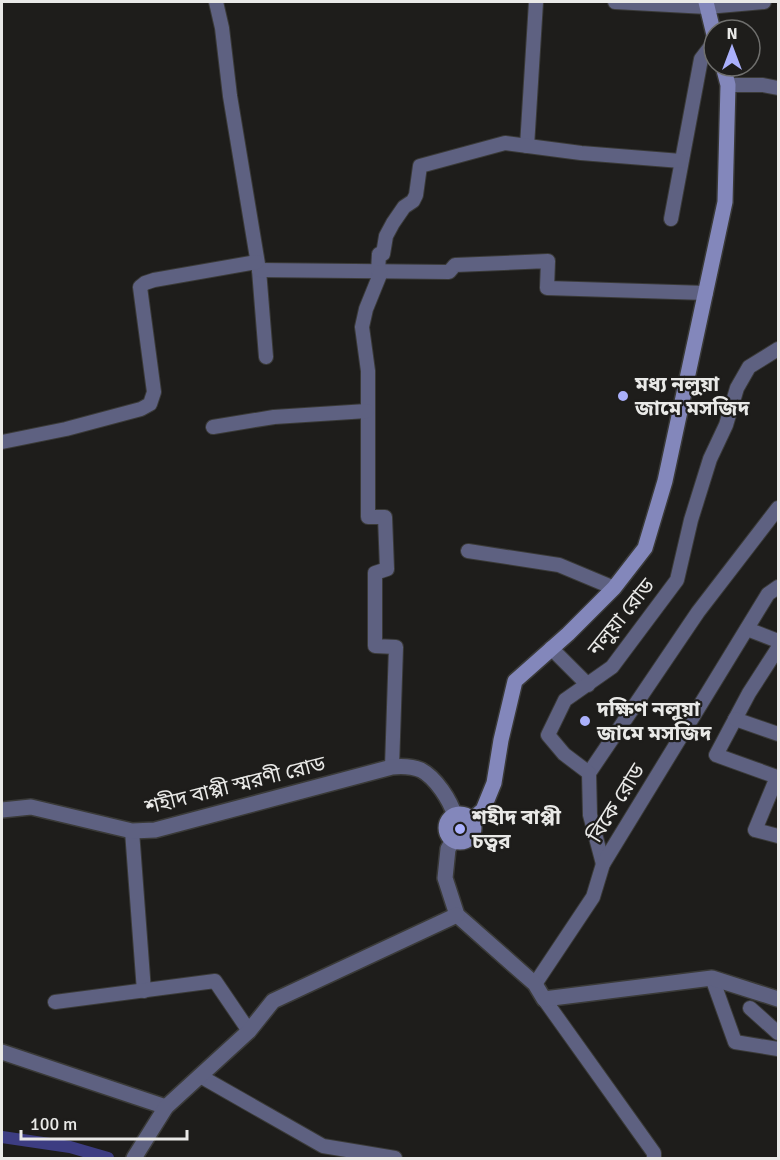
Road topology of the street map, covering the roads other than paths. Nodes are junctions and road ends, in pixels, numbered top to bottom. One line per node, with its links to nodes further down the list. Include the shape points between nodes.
1 (216, 2): 13 (street)
2 (536, 2): 10 (street)
3 (615, 2): 5 (street)
4 (764, 2): 5 (street)
5 (707, 4)
6 (702, 58): 11 (street)
7 (726, 78): 8 (main road)
8 (728, 85): 9 (street); 15 (main road, via 725,202)
9 (778, 88)
10 (527, 146): 11 (street); 14 (street, via 505,142 420,166 416,195 404,207 386,236 383,254 379,254)
11 (681, 161): 12 (street)
12 (671, 219)
13 (258, 266): 14 (street); 17 (street); 20 (street, via 154,280 140,287 154,392 150,404 66,429)
14 (380, 272): 15 (street, via 449,272 455,265 548,261 547,288); 18 (street, via 362,327 368,371)
15 (706, 293): 24 (main road, via 665,481 645,548)
16 (778, 349): 29 (street, নলুয়া রোড, via 749,367 737,388 710,459 677,580 612,668)
17 (266, 357)
18 (367, 411): 19 (street, via 274,417); 32 (street, via 368,517 385,517 387,569 375,573 375,646 396,647)
19 (213, 428)
20 (2, 442)
21 (778, 508): 33 (street, via 698,612)
22 (468, 551): 24 (street, via 559,565)
23 (778, 587): 25 (street, বিকে রোড, via 768,594)
24 (614, 588): 27 (main road)
25 (747, 629): 26 (street); 41 (street, বিকে রোড)
26 (778, 641)
27 (551, 648): 29 (street); 37 (main road, via 515,681 494,783 483,810)
28 (778, 648): 30 (street)
29 (588, 685): 33 (street, নলুয়া রোড, via 565,700 548,735 564,754)
30 (735, 719): 31 (street); 34 (street, via 716,754)
31 (778, 734)
32 (392, 767): 36 (street, শহীদ বাপ্পী স্মরণী রোড, via 408,766 422,771 451,803); 38 (street, শহীদ বাপ্পী স্মরণী রোড, via 155,830)
33 (589, 773): 41 (street, via 590,815)
34 (778, 777): 39 (street, via 755,830)
35 (2, 810): 38 (street, শহীদ বাপ্পী স্মরণী রোড, via 30,807)
36 (455, 816): 37 (main road, via 464,815); 40 (main road, via 447,825)
37 (471, 820): 40 (main road, via 471,838)
38 (132, 831): 45 (street)
39 (778, 836)
40 (453, 840): 42 (street, via 448,849 445,878)
41 (603, 864): 44 (street, বিকে রোড, via 593,897)
42 (457, 915): 44 (street); 50 (street, via 273,1001)
43 (712, 978): 46 (street); 47 (street); 52 (street, via 735,1042)
44 (535, 984): 46 (street)
45 (144, 991): 48 (street); 50 (street, via 215,981)
46 (544, 999): 58 (street)
47 (778, 999)
48 (55, 1002)
49 (750, 1008): 51 (street)
50 (249, 1031): 54 (street)
51 (778, 1033)
52 (778, 1049)
53 (2, 1052): 55 (street)
54 (200, 1076): 55 (street); 57 (street, via 323,1146)
55 (166, 1107): 56 (street)
56 (134, 1158)
57 (395, 1158)
58 (654, 1158)

